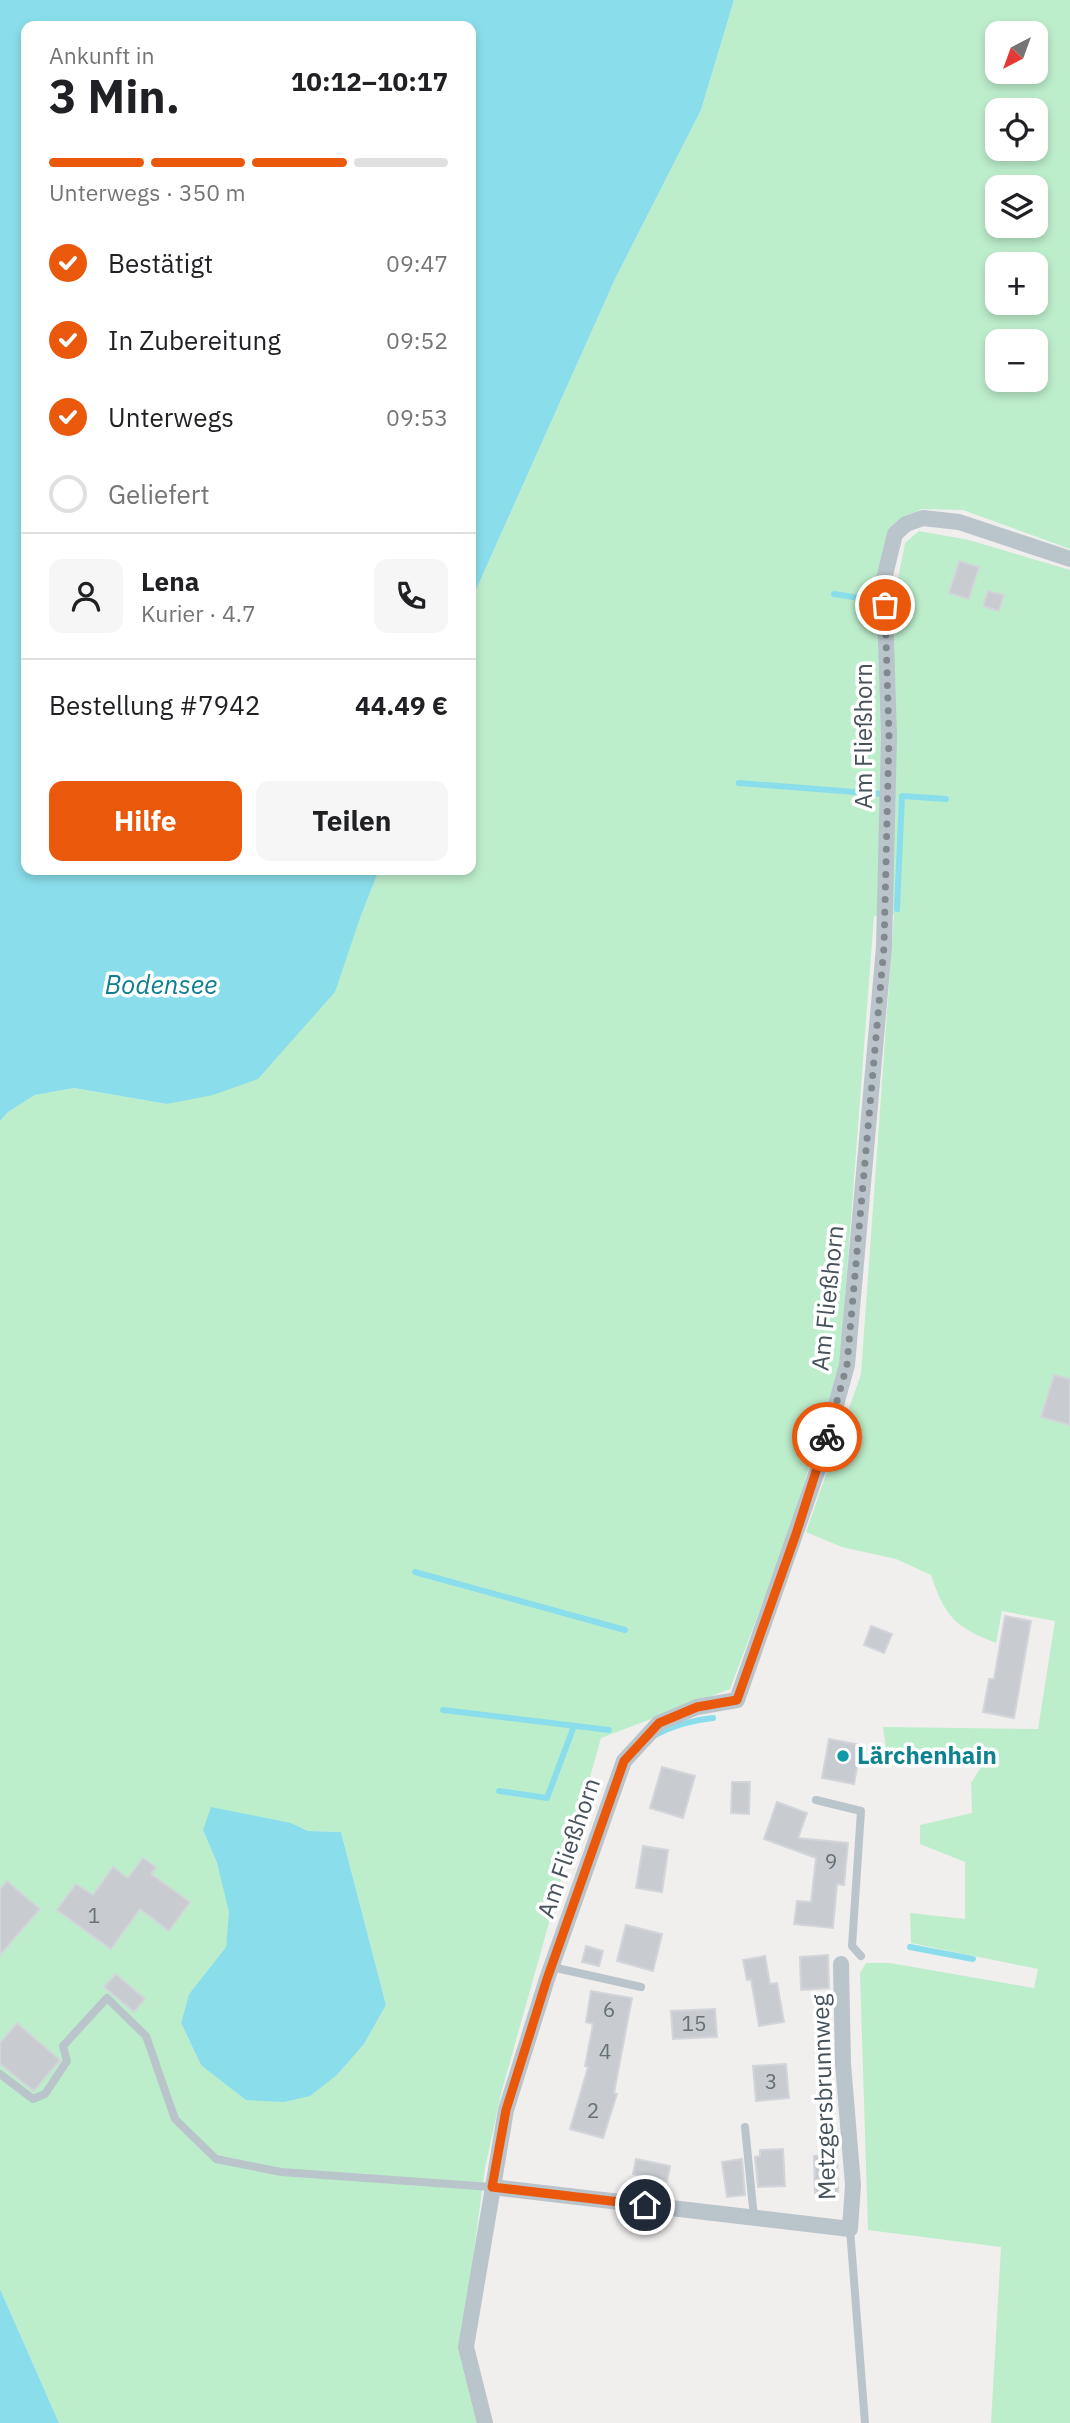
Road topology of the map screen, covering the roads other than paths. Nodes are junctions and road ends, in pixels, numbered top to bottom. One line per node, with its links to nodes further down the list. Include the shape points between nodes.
1 (1070, 559): 5 (street, Am Fließhorn, via 959,522 923,518 895,534 884,579 889,736 884,947 847,1365 800,1522 737,1700 697,1707 659,1723 624,1761)
2 (816, 1800): 3 (lane, via 861,1811 852,1946)
3 (861, 1956)
4 (841, 1964): 11 (street, Metzgersbrunnweg, via 853,2185)
5 (552, 1967): 6 (lane); 9 (street, Am Fließhorn, via 506,2110)
6 (641, 1987)
7 (0, 2074): 9 (lane, via 33,2099 44,2094 67,2061 63,2046 107,1998 146,2036 175,2119 216,2159 281,2172)
8 (745, 2127): 10 (lane)
9 (492, 2187): 10 (street); 12 (street, Am Fließhorn, via 466,2347)
10 (754, 2218): 11 (street)
11 (850, 2229): 13 (lane)
12 (485, 2423)
13 (866, 2423)

